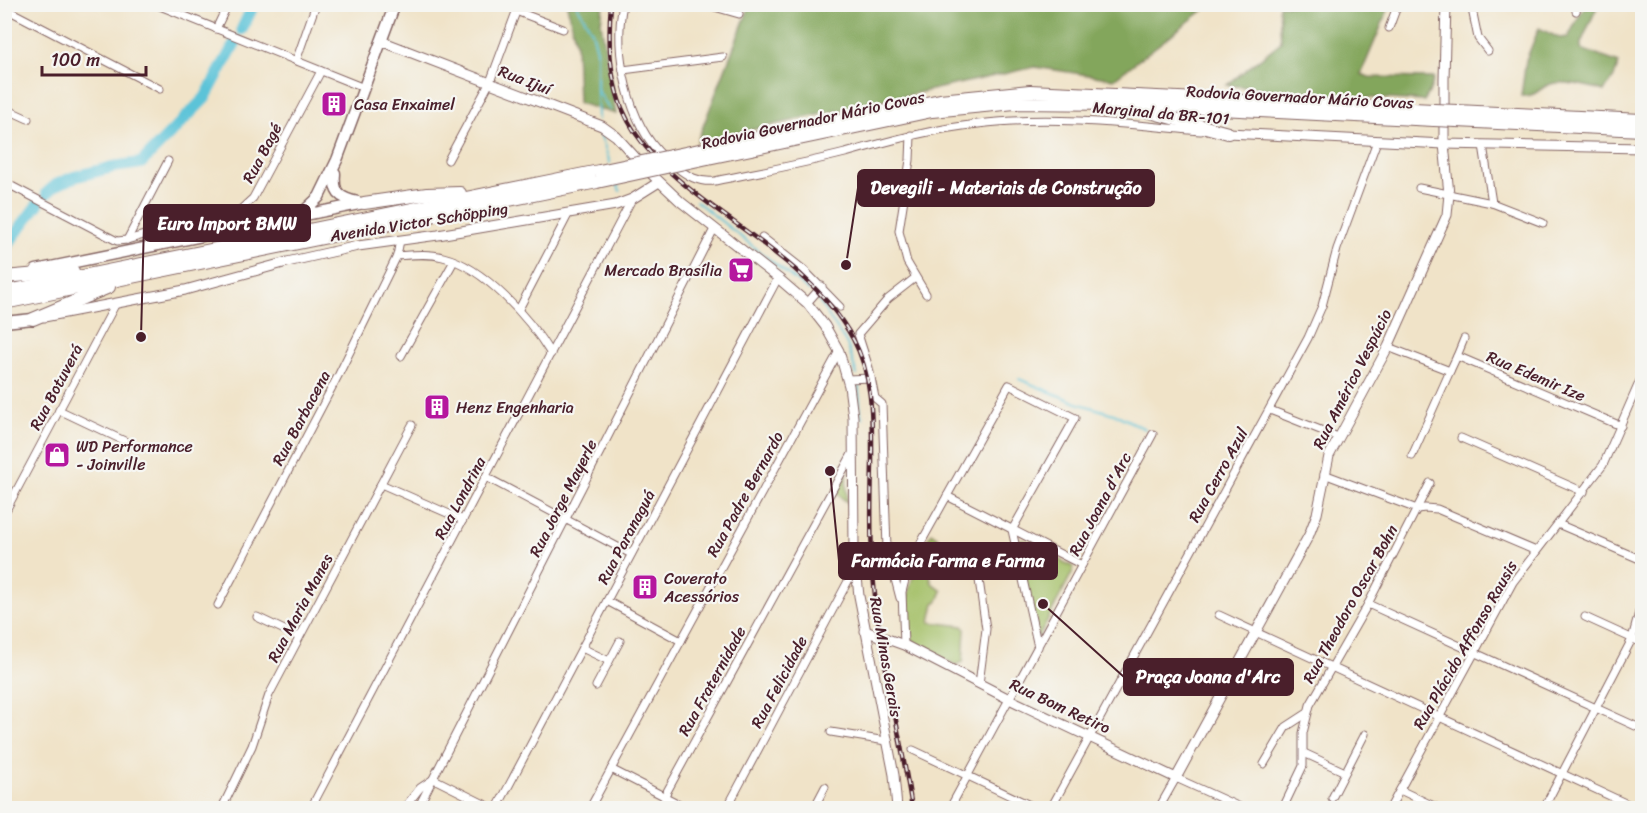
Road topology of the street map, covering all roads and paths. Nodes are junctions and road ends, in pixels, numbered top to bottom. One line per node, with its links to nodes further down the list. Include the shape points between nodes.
1 (155, 4): 14 (street)
2 (228, 4): 14 (street)
3 (316, 4): 19 (street)
4 (395, 4): 16 (main road)
5 (623, 4): 20 (street, via 619,35)
6 (704, 4): 12 (street)
7 (1398, 4): 13 (street)
8 (1446, 4): 35 (main road, Rua Américo Vespúcio)
9 (1471, 4): 17 (street, via 1478,38)
10 (4, 8): 24 (street)
11 (518, 8): 15 (street); 22 (street)
12 (739, 14)
13 (1389, 28)
14 (216, 29): 19 (street)
15 (562, 29)
16 (381, 41): 22 (main road, Rua Ijuí); 23 (main road)
17 (1488, 51)
18 (723, 57): 20 (street)
19 (296, 61): 21 (street)
20 (623, 70): 33 (street, Marginal da BR-101, via 636,115 650,143 684,173 701,181)
21 (321, 71): 23 (street); 57 (street, Rua Bagé, via 246,207)
22 (489, 82): 40 (street); 42 (main road, Rua Ijuí, via 602,126)
23 (364, 88): 39 (main road)
24 (160, 89)
25 (1122, 104): 27 (highway, Rodovia Governador Mário Covas); 32 (highway); 38 (highway, Rodovia Governador Mário Covas, via 1015,103 951,109)
26 (4, 108): 29 (street)
27 (1434, 115): 28 (highway, Rodovia Governador Mário Covas, bridge); 38 (highway, Rodovia Governador Mário Covas, via 1030,92 940,100)
28 (1457, 116): 30 (highway, Rodovia Governador Mário Covas); 31 (highway, Rodovia Governador Mário Covas)
29 (28, 120)
30 (1642, 120)
31 (1642, 130)
32 (1228, 133): 33 (street, Marginal da BR-101, via 1043,120 980,124); 34 (main road, Marginal da BR-101)
33 (911, 135): 64 (street, via 899,231 904,255)
34 (1377, 141): 35 (main road, Marginal da BR-101); 86 (street, Rua Cerro Azul, via 1335,255 1322,306)
35 (1444, 144): 36 (main road, Marginal da BR-101); 48 (main road, Rua Américo Vespúcio)
36 (1483, 145): 37 (main road, Marginal da BR-101); 51 (street)
37 (1642, 148)
38 (706, 154): 43 (highway, Rodovia Governador Mário Covas, bridge)
39 (337, 160): 50 (main road, via 336,192 348,200); 53 (main road, via 319,197)
40 (448, 160)
41 (168, 161): 57 (street)
42 (644, 167): 45 (main road, Rua Minas Gerais)
43 (598, 176): 47 (highway, Rodovia Governador Mário Covas); 61 (highway, Rodovia Governador Mário Covas)
44 (4, 182): 57 (street, via 112,239)
45 (659, 182): 49 (main road, Avenida Victor Schöpping); 55 (main road, Rua Minas Gerais)
46 (1419, 188): 48 (street)
47 (491, 193): 50 (highway, via 427,194); 61 (highway, Rodovia Governador Mário Covas)
48 (1449, 194): 51 (street); 76 (main road, Rua Américo Vespúcio, via 1447,215)
49 (632, 199): 52 (main road, Avenida Victor Schöpping); 78 (street, Rua Londrina)
50 (364, 203): 53 (main road)
51 (1492, 203): 54 (street)
52 (569, 213): 58 (main road, Avenida Victor Schöpping); 72 (street)
53 (298, 217): 62 (main road)
54 (1543, 223)
55 (714, 229): 63 (main road, Rua Minas Gerais); 104 (street, Rua Jorge Mayerle)
56 (762, 237): 65 (street)
57 (127, 240)
58 (400, 240): 59 (street, Rua Barbacena); 70 (main road, Avenida Victor Schöpping, via 308,256 185,291)
59 (397, 256): 60 (street, via 432,255); 119 (street, Rua Barbacena)
60 (454, 261): 72 (street); 79 (street)
61 (131, 271): 62 (highway); 66 (highway, Rodovia Governador Mário Covas); 68 (highway, Rodovia Governador Mário Covas); 73 (highway)
62 (4, 277)
63 (778, 278): 69 (main road, Rua Minas Gerais); 108 (street, Rua Paranaguá)
64 (915, 278): 67 (street); 83 (street, via 888,299 858,334)
65 (822, 286): 69 (street); 71 (street)
66 (4, 292)
67 (926, 294)
68 (4, 303)
69 (807, 303): 77 (main road, Rua Minas Gerais)
70 (115, 305): 73 (main road, Avenida Victor Schöpping); 85 (street, Rua Botuverá)
71 (840, 307)
72 (519, 309): 78 (street)
73 (33, 319): 74 (main road, Avenida Victor Schöpping)
74 (4, 322)
75 (1464, 339): 80 (street)
76 (1388, 347): 81 (street); 90 (main road, Rua Américo Vespúcio)
77 (839, 351): 84 (main road, Rua Minas Gerais); 128 (street, Rua Padre Bernardo)
78 (551, 354): 96 (street, Rua Londrina)
79 (401, 356)
80 (1457, 356): 81 (street); 88 (street, Rua Edemir Ize)
81 (1450, 371): 94 (street)
82 (1642, 377): 88 (street, Rua Plácido Affonso Rausis)
83 (871, 378): 84 (street); 110 (street, via 875,398 882,404)
84 (848, 379): 93 (main road, Rua Minas Gerais)
85 (59, 410): 92 (street); 102 (street, Rua Botuverá)
86 (1270, 410): 90 (street); 145 (street, Rua Cerro Azul)
87 (412, 425): 98 (street, Rua Maria Manes)
88 (1621, 426): 99 (street, Rua Plácido Affonso Rausis, via 1603,465)
89 (1153, 434): 112 (street, Rua Joana d'Arc)
90 (1338, 437): 95 (main road, Rua Américo Vespúcio)
91 (1461, 438): 99 (street)
92 (135, 446)
93 (854, 452): 113 (main road, Rua Minas Gerais); 158 (street, Rua Fraternidade)
94 (1412, 456)
95 (1324, 474): 101 (street); 124 (main road, Rua Américo Vespúcio, via 1314,524)
96 (486, 477): 103 (street, Rua Londrina); 104 (street)
97 (1430, 483): 101 (street, Rua Theodoro Oscar Bohn)
98 (381, 484): 103 (street); 125 (street, Rua Maria Manes)
99 (1584, 492): 105 (street, Rua Plácido Affonso Rausis)
100 (947, 496): 106 (street); 106 (street, via 1009,385 1075,418); 111 (street)
101 (1417, 509): 107 (street, via 1437,510); 118 (street, Rua Theodoro Oscar Bohn)
102 (4, 514)
103 (463, 520): 161 (street, Rua Londrina)
104 (567, 520): 108 (street); 155 (street, Rua Jorge Mayerle)
105 (1558, 524): 107 (street, Rua Plácido Affonso Rausis); 109 (street)
106 (1013, 530): 112 (street); 131 (street)
107 (1536, 552): 133 (street, Rua Plácido Affonso Rausis, via 1513,582)
108 (632, 554): 115 (street, Rua Paranaguá)
109 (1642, 560)
110 (890, 562): 111 (street); 117 (street)
111 (909, 564): 117 (street)
112 (1082, 565): 131 (street, Rua Joana d'Arc)
113 (855, 568): 123 (main road, Rua Minas Gerais); 168 (street, Rua Felicidade)
114 (978, 573): 136 (street, via 986,629)
115 (607, 601): 128 (street); 132 (street, Rua Paranaguá)
116 (1642, 601): 126 (street)
117 (901, 603): 130 (street)
118 (1368, 603): 133 (street); 135 (street, Rua Theodoro Oscar Bohn)
119 (218, 605)
120 (1219, 615): 124 (street)
121 (257, 616): 125 (street)
122 (1585, 617): 126 (street)
123 (865, 631): 130 (main road, Rua Bom Retiro); 146 (main road, Rua Minas Gerais)
124 (1256, 632): 135 (street); 154 (main road, Rua Américo Vespúcio)
125 (299, 637): 160 (street, Rua Maria Manes, via 269,695 249,752)
126 (1632, 639): 129 (street); 139 (street)
127 (620, 641): 134 (street)
128 (681, 641): 150 (street, Rua Padre Bernardo)
129 (1642, 643)
130 (904, 645): 136 (main road, Rua Bom Retiro)
131 (1038, 647): 138 (street, Rua Joana d'Arc)
132 (582, 648): 134 (street); 165 (street, Rua Paranaguá)
133 (1474, 652): 139 (street); 141 (street, Rua Plácido Affonso Rausis)
134 (609, 662): 137 (street)
135 (1332, 667): 140 (street, Rua Theodoro Oscar Bohn); 141 (street)
136 (979, 684): 138 (main road, Rua Bom Retiro)
137 (596, 686)
138 (1010, 699): 145 (main road, Rua Bom Retiro); 153 (street, Rua Joana d'Arc)
139 (1596, 708): 142 (street); 152 (street)
140 (1306, 714): 148 (street, Rua Theodoro Oscar Bohn); 149 (street, via 1286,727)
141 (1439, 717): 152 (street); 157 (street, Rua Plácido Affonso Rausis)
142 (1642, 729)
143 (831, 732): 146 (street)
144 (1365, 734): 151 (street)
145 (1090, 737): 154 (main road, Rua Bom Retiro); 173 (street, Rua Cerro Azul)
146 (886, 741): 170 (main road, Rua Minas Gerais)
147 (913, 750): 153 (street)
148 (1304, 753): 151 (street); 176 (street, Rua Theodoro Oscar Bohn, via 1301,773)
149 (1264, 764)
150 (611, 769): 158 (street); 166 (street, Rua Padre Bernardo)
151 (1345, 772): 159 (street)
152 (1562, 774): 179 (street); 180 (street)
153 (968, 776): 171 (street, Rua Joana d'Arc); 172 (street)
154 (1176, 778): 174 (street, Rua Américo Vespúcio); 175 (street, Rua Bom Retiro)
155 (434, 779): 162 (street, Rua Jorge Mayerle, via 420,788); 163 (street, Rua Jorge Mayerle); 164 (street)
156 (825, 787): 169 (street)
157 (1400, 790): 177 (street, Rua Plácido Affonso Rausis); 178 (street)
158 (664, 796): 167 (street)
159 (1332, 798)
160 (222, 808)
161 (311, 808)
162 (404, 808)
163 (418, 808)
164 (492, 808)
165 (497, 808)
166 (590, 808)
167 (687, 808)
168 (727, 808)
169 (814, 808)
170 (897, 808)
171 (950, 808)
172 (1036, 808)
173 (1051, 808)
174 (1159, 808)
175 (1242, 808)
176 (1284, 808)
177 (1390, 808)
178 (1438, 808)
179 (1544, 808)
180 (1636, 808)

